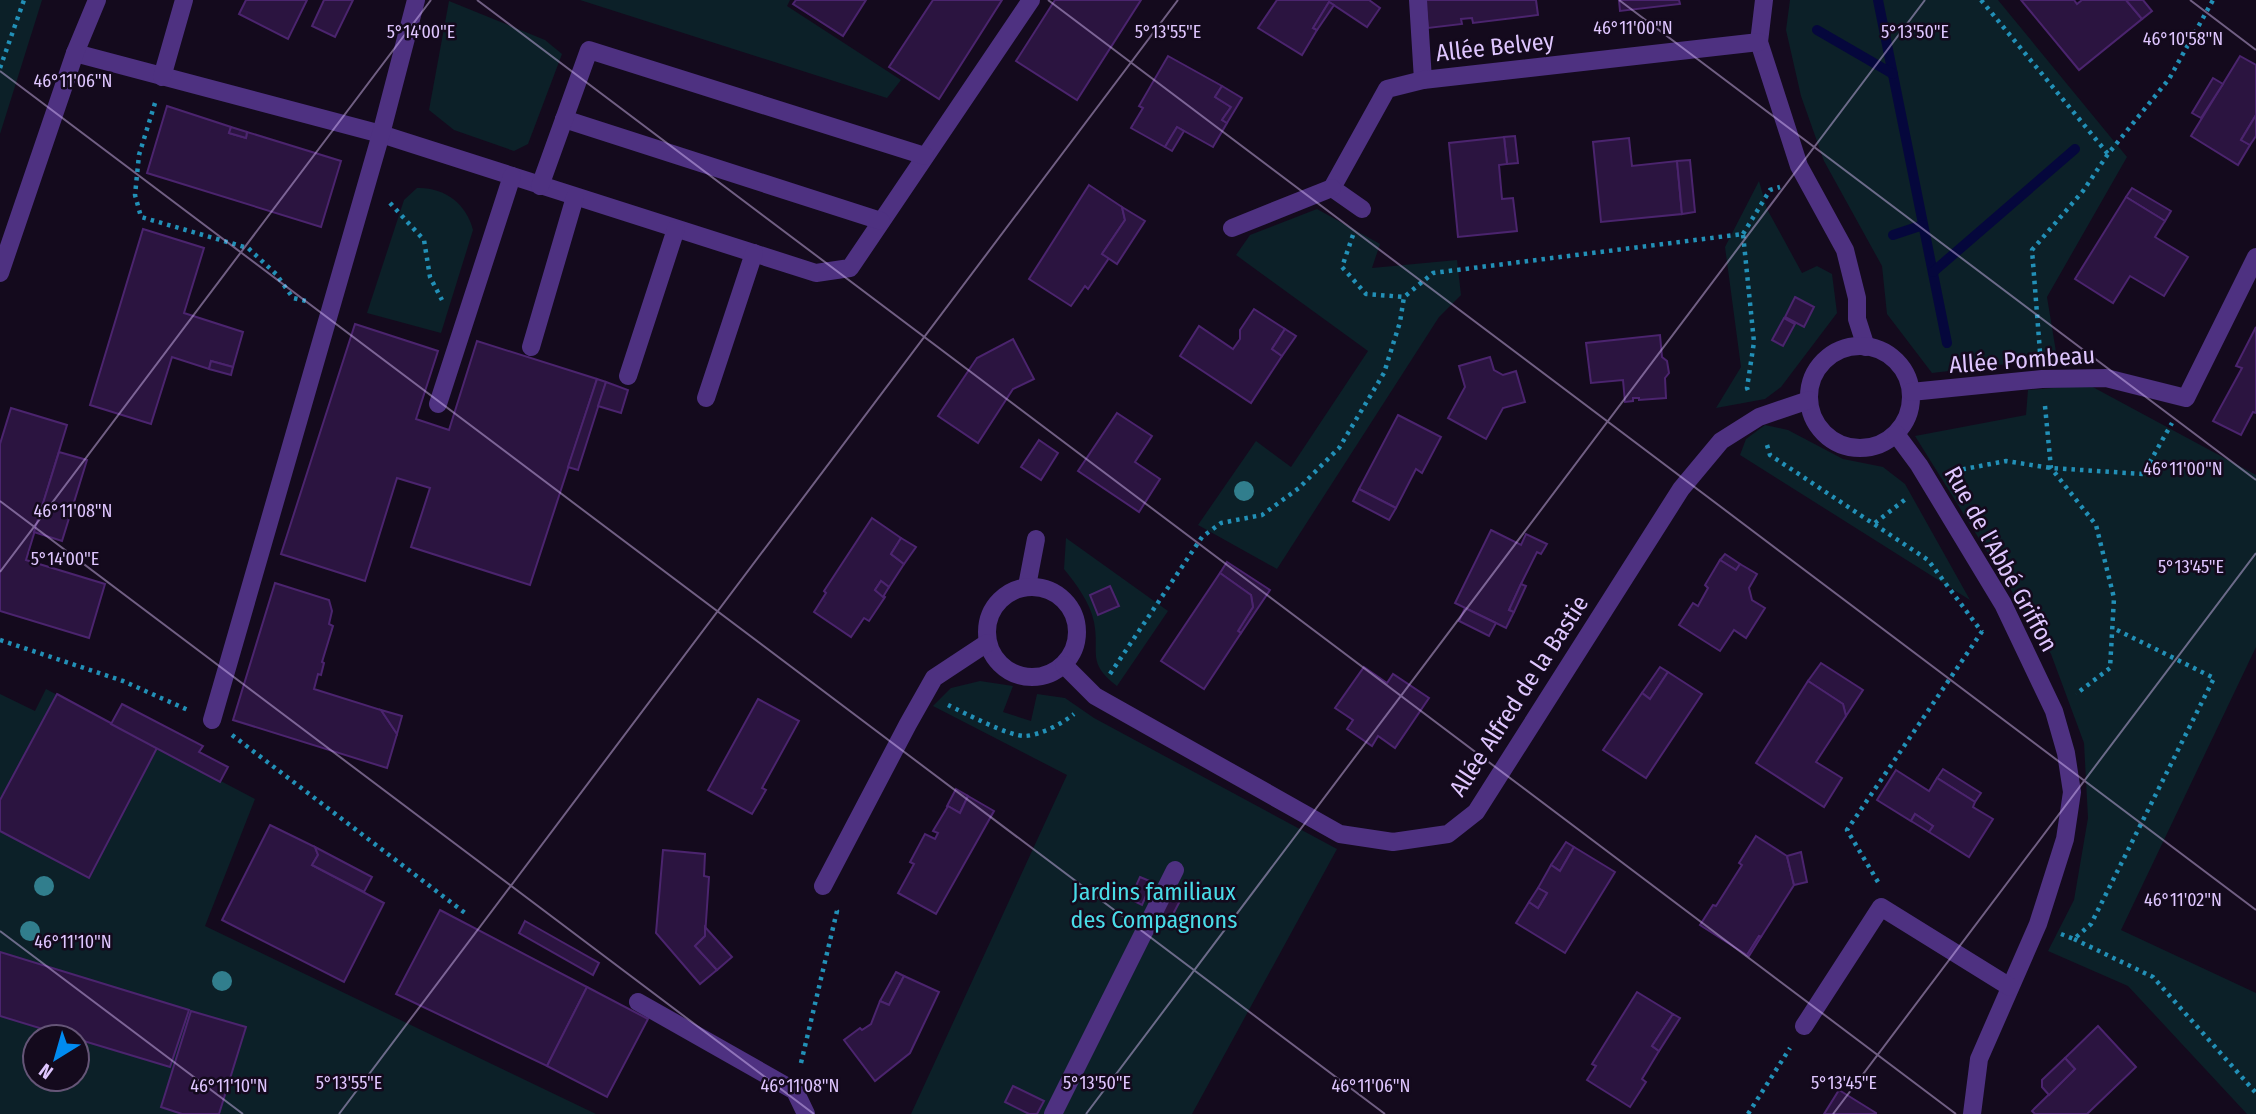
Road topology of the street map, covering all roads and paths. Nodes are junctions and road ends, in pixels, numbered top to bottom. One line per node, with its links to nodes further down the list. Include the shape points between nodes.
1 (24, 0): 12 (path)
2 (97, 0): 11 (street)
3 (184, 0): 13 (street)
4 (416, 0): 16 (street)
5 (1031, 0): 18 (street)
6 (1418, 0): 14 (street)
7 (1764, 0): 10 (street)
8 (1980, 0): 17 (path)
9 (2213, 0): 17 (path, via 2169,79)
10 (1759, 41): 14 (street, Allée Belvey); 20 (street)
11 (75, 53): 13 (street); 32 (street)
12 (0, 68)
13 (162, 77): 16 (street); 34 (path, via 139,155 135,195 141,217 248,248 293,298)
14 (1423, 80): 23 (street, Allée Belvey, via 1387,89)
15 (564, 119): 18 (street, via 589,50); 22 (street); 26 (street)
16 (381, 134): 19 (street); 21 (street)
17 (2108, 154): 39 (path, via 2032,250)
18 (925, 156): 26 (street)
19 (512, 176): 22 (street); 35 (street)
20 (1806, 178): 29 (path, via 1770,190); 37 (street, via 1846,250)
21 (367, 182): 34 (street); 35 (path, via 424,240 430,277)
22 (540, 186): 24 (street)
23 (1332, 188): 25 (street); 27 (street)
24 (575, 197): 28 (street); 36 (street)
25 (1362, 209): 33 (path, via 1342,267 1366,293)
26 (881, 221): 30 (street, via 850,268 816,274)
27 (1232, 228)
28 (676, 229): 30 (street); 38 (street)
29 (1743, 234): 33 (path, via 1433,273); 45 (path, via 1754,342 1747,388)
30 (754, 253): 41 (street)
31 (2256, 257): 42 (street)
32 (0, 273)
33 (1404, 297): 59 (path, via 1384,373 1339,448 1299,488 1262,515 1221,523 1202,537)
34 (331, 308): 61 (street)
35 (461, 334): 44 (street)
36 (531, 346)
37 (1866, 347): 40 (street, via 1896,360); 43 (street, via 1848,347 1819,366)
38 (628, 376)
39 (2042, 379): 40 (street, Allée Pombeau); 42 (street, Allée Pombeau, via 2106,378); 47 (path)
40 (1911, 392): 46 (street, via 1909,410)
41 (706, 398)
42 (2186, 398): 47 (path, via 2143,474)
43 (1809, 400): 45 (street, Allée Alfred de la Bastie); 46 (street, via 1818,426 1830,439 1846,446 1863,449)
44 (439, 404)
45 (1759, 417): 49 (path, via 1770,455); 59 (street, Allée Alfred de la Bastie, via 1721,441 1681,489 1476,812 1448,834 1393,842 1340,834)
46 (1896, 434): 48 (street, Rue de l'Abbé Griffon)
47 (2051, 468): 48 (path, via 2006,461); 53 (path, via 2096,525 2115,598)
48 (1929, 480): 49 (path); 52 (street, Rue de l'Abbé Griffon)
49 (1875, 523): 54 (path, via 1928,560)
50 (1036, 539): 51 (street)
51 (1027, 586): 56 (street, via 996,602 988,616); 57 (street, via 1058,594 1073,613 1078,636)
52 (2003, 604): 54 (path); 60 (street, Rue de l'Abbé Griffon)
53 (2113, 628): 60 (path, via 2110,668); 67 (path, via 2214,678 2091,924)
54 (1982, 632): 64 (path, via 1847,830 1878,882)
55 (0, 640): 61 (path, via 123,681)
56 (987, 643): 57 (street, via 994,658 1019,676 1051,674); 58 (street, via 934,678)
57 (1064, 665): 59 (street, Allée Alfred de la Bastie)
58 (925, 694): 59 (path, via 1024,736 1062,724); 63 (street)
59 (1095, 696)
60 (2054, 712): 66 (street, Rue de l'Abbé Griffon, via 2072,792 2064,839)
61 (212, 720): 65 (path)
62 (1175, 870): 74 (street)
63 (823, 886): 71 (path, via 836,911)
64 (1881, 907): 68 (street); 70 (street)
65 (465, 913)
66 (2038, 925): 67 (path); 68 (street, Rue de l'Abbé Griffon)
67 (2074, 939): 72 (path, via 2153,978)
68 (2010, 987): 76 (street, Rue de l'Abbé Griffon, via 1979,1059)
69 (638, 1002): 71 (street)
70 (1804, 1026): 75 (path)
71 (795, 1091): 73 (street)
72 (2256, 1093)
73 (806, 1114)
74 (1053, 1114)
75 (1748, 1114)
76 (1972, 1114)

